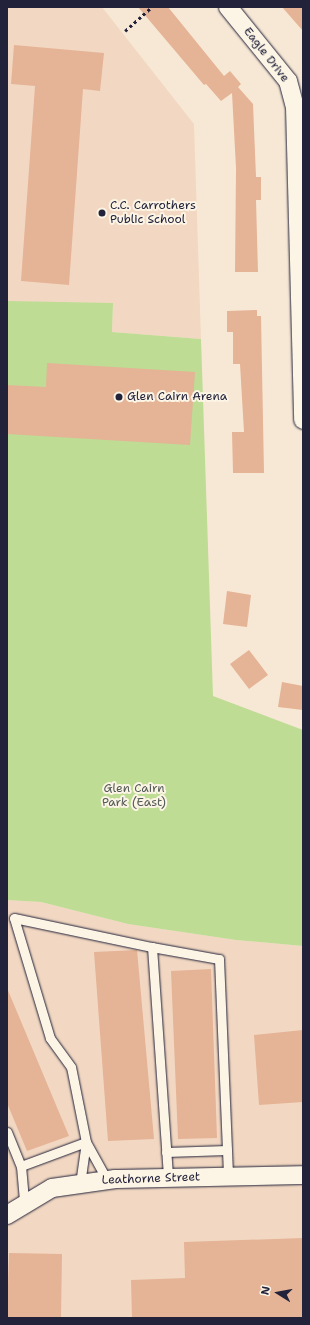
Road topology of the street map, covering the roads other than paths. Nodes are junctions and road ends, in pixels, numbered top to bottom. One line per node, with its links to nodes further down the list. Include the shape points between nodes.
1 (228, 7): 2 (street, Eagle Drive, via 288,81 295,107)
2 (303, 420)
3 (11, 918): 4 (lane); 6 (lane, via 50,1038 70,1067)
4 (152, 947): 7 (lane, via 219,959); 8 (lane)
5 (7, 1132): 9 (lane)
6 (86, 1142): 9 (lane); 13 (lane); 14 (lane)
7 (227, 1150): 8 (lane); 11 (lane)
8 (166, 1152): 12 (lane)
9 (21, 1166): 15 (lane)
10 (303, 1176): 11 (street, Leathorne Street)
11 (228, 1177): 12 (street, Leathorne Street)
12 (168, 1178): 13 (street, Leathorne Street)
13 (107, 1180): 14 (street, Leathorne Street)
14 (80, 1184): 15 (street, Leathorne Street, via 52,1188)
15 (24, 1204): 16 (street, Leathorne Street)
16 (7, 1215)

